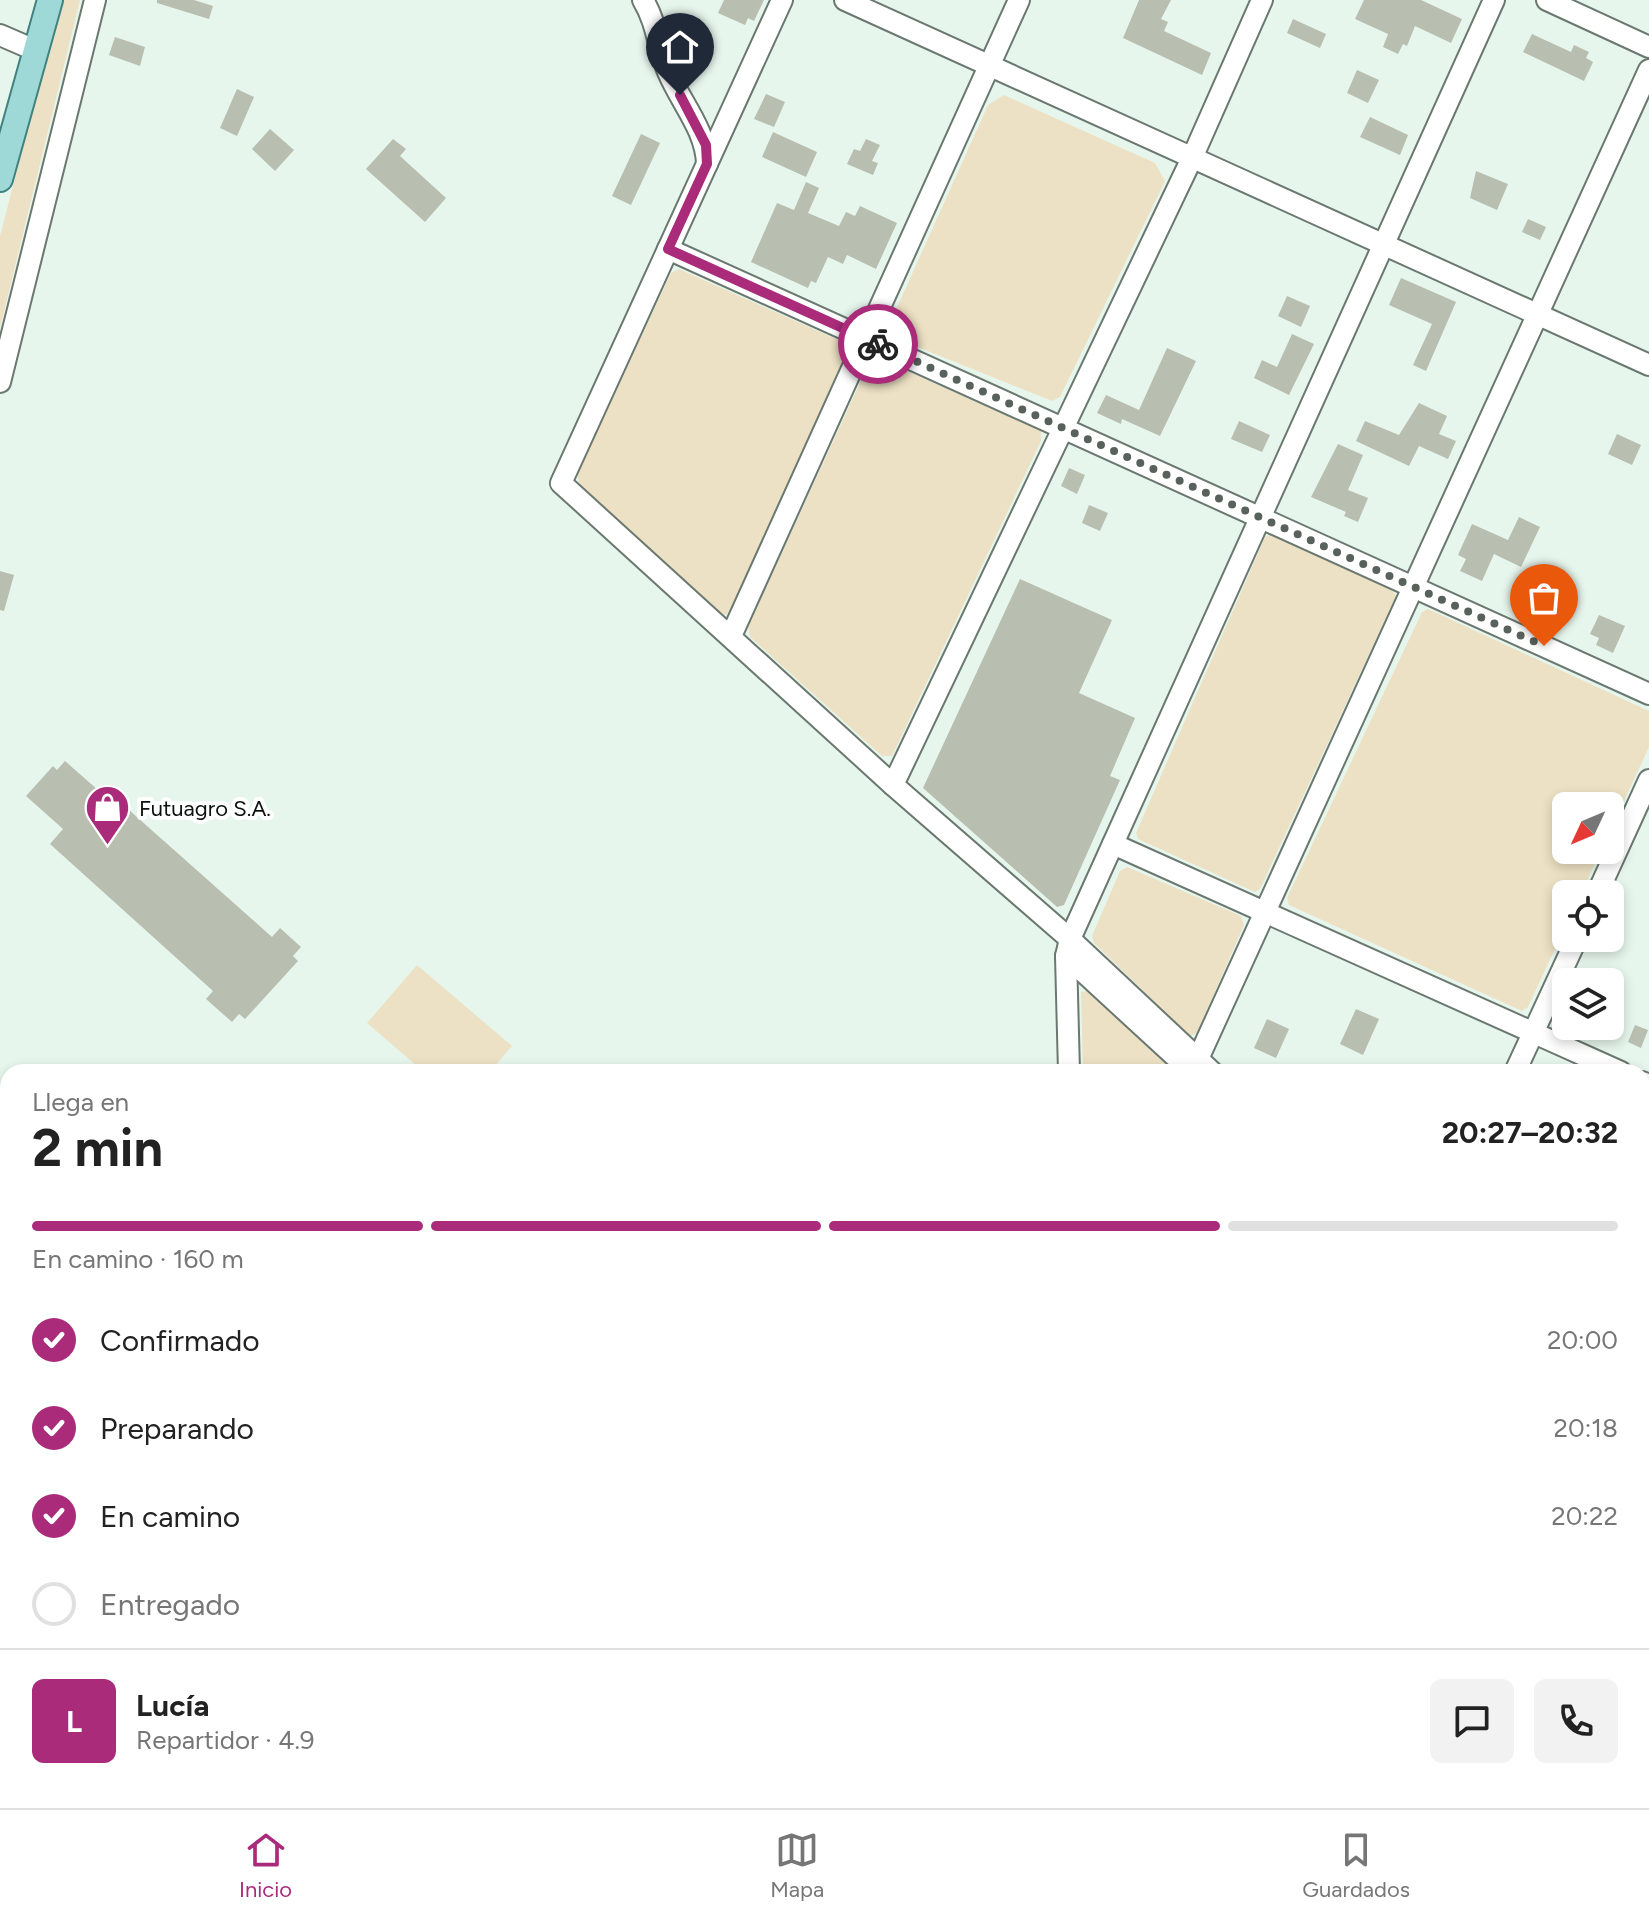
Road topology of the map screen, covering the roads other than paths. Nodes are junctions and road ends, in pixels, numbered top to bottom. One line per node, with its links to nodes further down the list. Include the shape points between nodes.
1 (50, 0): 12 (main road)
2 (95, 0): 23 (street)
3 (643, 0): 16 (street, via 667,71 706,145)
4 (782, 0): 16 (street)
5 (845, 0): 13 (street)
6 (1019, 0): 13 (street)
7 (1262, 0): 15 (street)
8 (1494, 0): 18 (street)
9 (1547, 0): 11 (street)
10 (0, 35): 12 (street)
11 (1649, 47)
12 (37, 51): 17 (main road)
13 (990, 66): 15 (street); 21 (street)
14 (1649, 70): 20 (street)
15 (1192, 158): 18 (street); 24 (street)
16 (707, 164): 19 (street)
17 (0, 179)
18 (1383, 244): 20 (street); 25 (street)
19 (668, 249): 21 (street); 27 (street, via 561,483)
20 (1537, 315): 22 (street); 26 (street)
21 (866, 339): 24 (street); 27 (street)
22 (1649, 365)
23 (0, 382)
24 (1063, 428): 25 (street); 30 (street)
25 (1260, 517): 26 (street); 31 (street)
26 (1413, 587): 28 (street); 33 (street)
27 (731, 636): 30 (street)
28 (1649, 694)
29 (1649, 780): 32 (street)
30 (893, 785): 34 (street)
31 (1113, 844): 33 (street); 34 (street)
32 (1603, 880)
33 (1265, 912): 36 (street); 39 (street)
34 (1068, 948): 37 (street); 38 (street)
35 (1571, 952): 36 (street)
36 (1533, 1033): 40 (street); 41 (street)
37 (1069, 1064)
38 (1197, 1064)
39 (1203, 1064)
40 (1519, 1064)
41 (1603, 1064)

